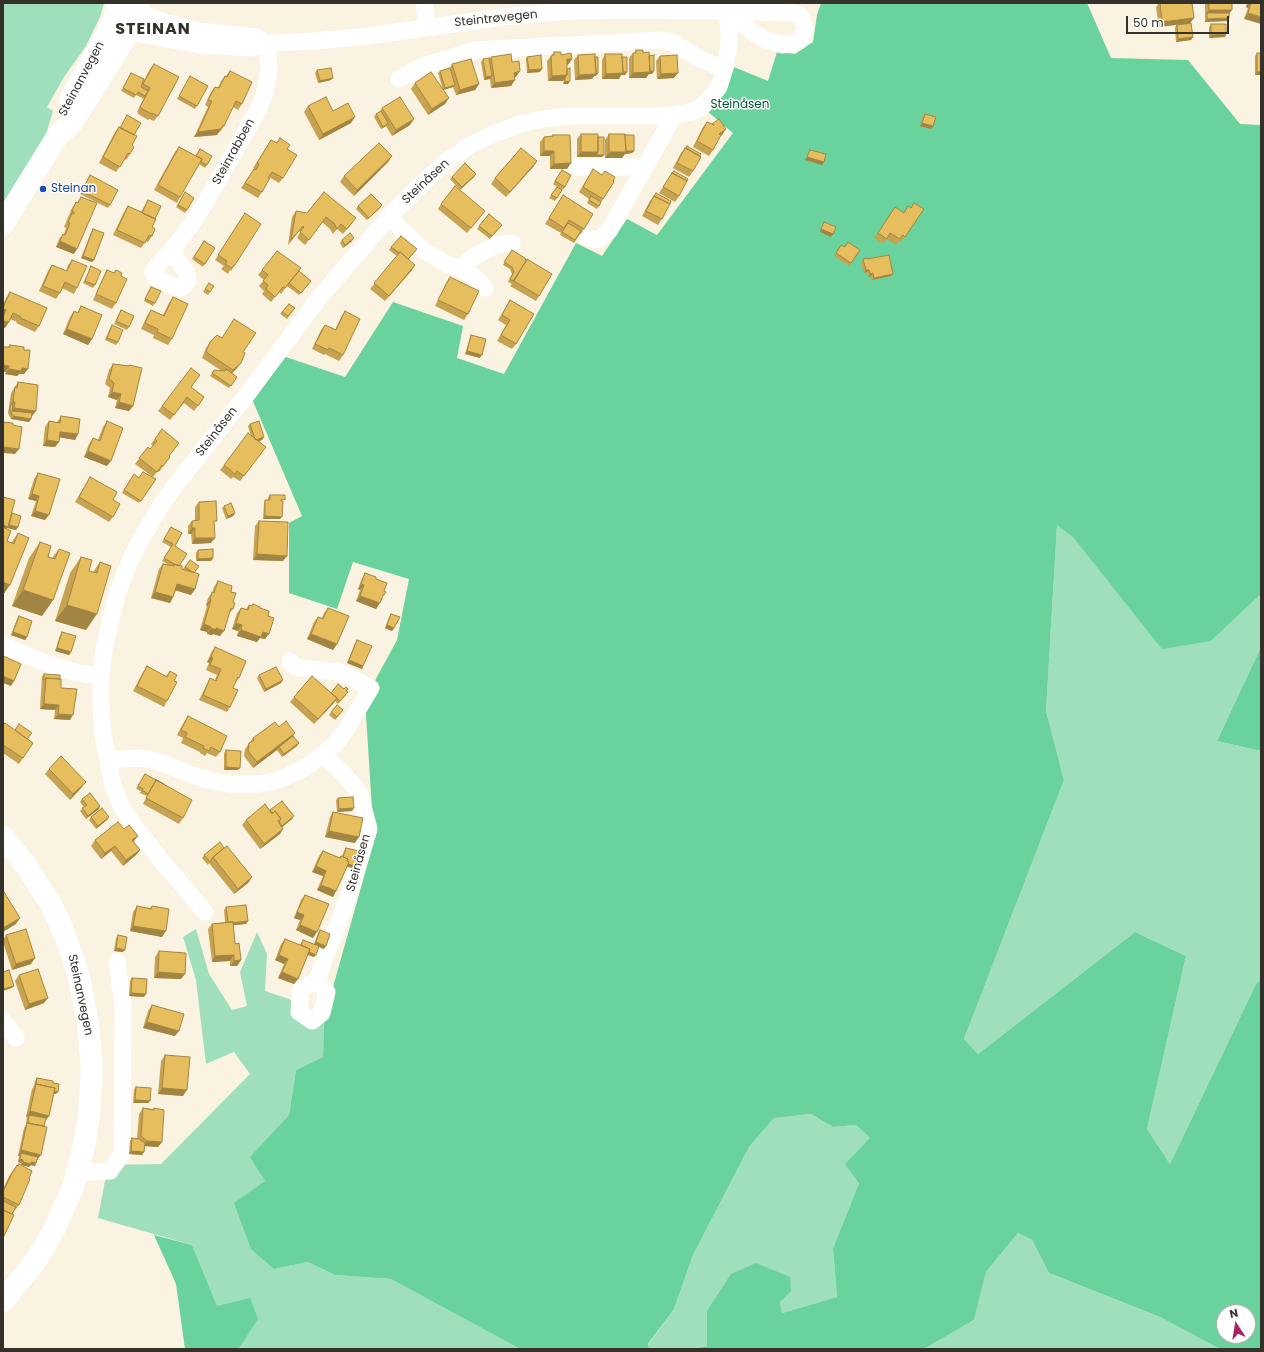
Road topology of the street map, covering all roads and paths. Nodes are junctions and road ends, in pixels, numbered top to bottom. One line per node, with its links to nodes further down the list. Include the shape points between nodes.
1 (424, 3): 4 (street)
2 (726, 11): 4 (street, Steintrøvegen, via 569,11); 6 (street, Steinåsen, via 729,44)
3 (127, 13): 5 (street, Steintrøvegen, via 200,45 252,48); 12 (main road, Steinanvegen, via 71,124 58,135)
4 (427, 27): 5 (street, Steintrøvegen, via 361,37)
5 (267, 43): 15 (street, Steinrabben, via 269,71 259,108 220,180)
6 (725, 68): 7 (street, via 714,65 674,43 661,40 476,50 423,66); 8 (street, Steinåsen, via 718,87 704,105 697,110)
7 (399, 79)
8 (674, 115): 10 (street); 11 (street, Steinåsen, via 570,116 513,127 469,146 447,161)
9 (572, 167): 10 (street)
10 (645, 167): 13 (street, via 609,231 600,239)
11 (389, 217): 16 (street, via 423,250); 20 (street, Steinåsen, via 319,298 177,483 153,519 135,550 116,599 104,649)
12 (3, 224)
13 (585, 236)
14 (512, 242): 16 (street, via 488,249 472,258)
15 (171, 251)
16 (461, 269): 17 (street)
17 (485, 288)
18 (3, 645): 20 (street, via 45,663)
19 (290, 661): 21 (street, via 294,666 301,668 338,672 371,688 337,742)
20 (101, 676): 22 (street, Steinåsen, via 101,705)
21 (323, 755): 22 (street, via 286,778 243,785 212,781 148,760); 26 (street, Steinåsen, via 344,774 360,794 369,829 347,901)
22 (108, 760): 24 (street, Steinåsen, via 113,786 122,808)
23 (3, 837): 29 (main road, Steinanvegen, via 49,900 62,928 80,983 88,1024 92,1068 89,1117)
24 (205, 912)
25 (117, 962): 29 (street, via 123,1007 122,1154 110,1171)
26 (317, 981)
27 (3, 1021): 28 (street)
28 (16, 1038)
29 (77, 1172): 30 (main road, Steinanvegen, via 54,1230 31,1267)
30 (3, 1301)

